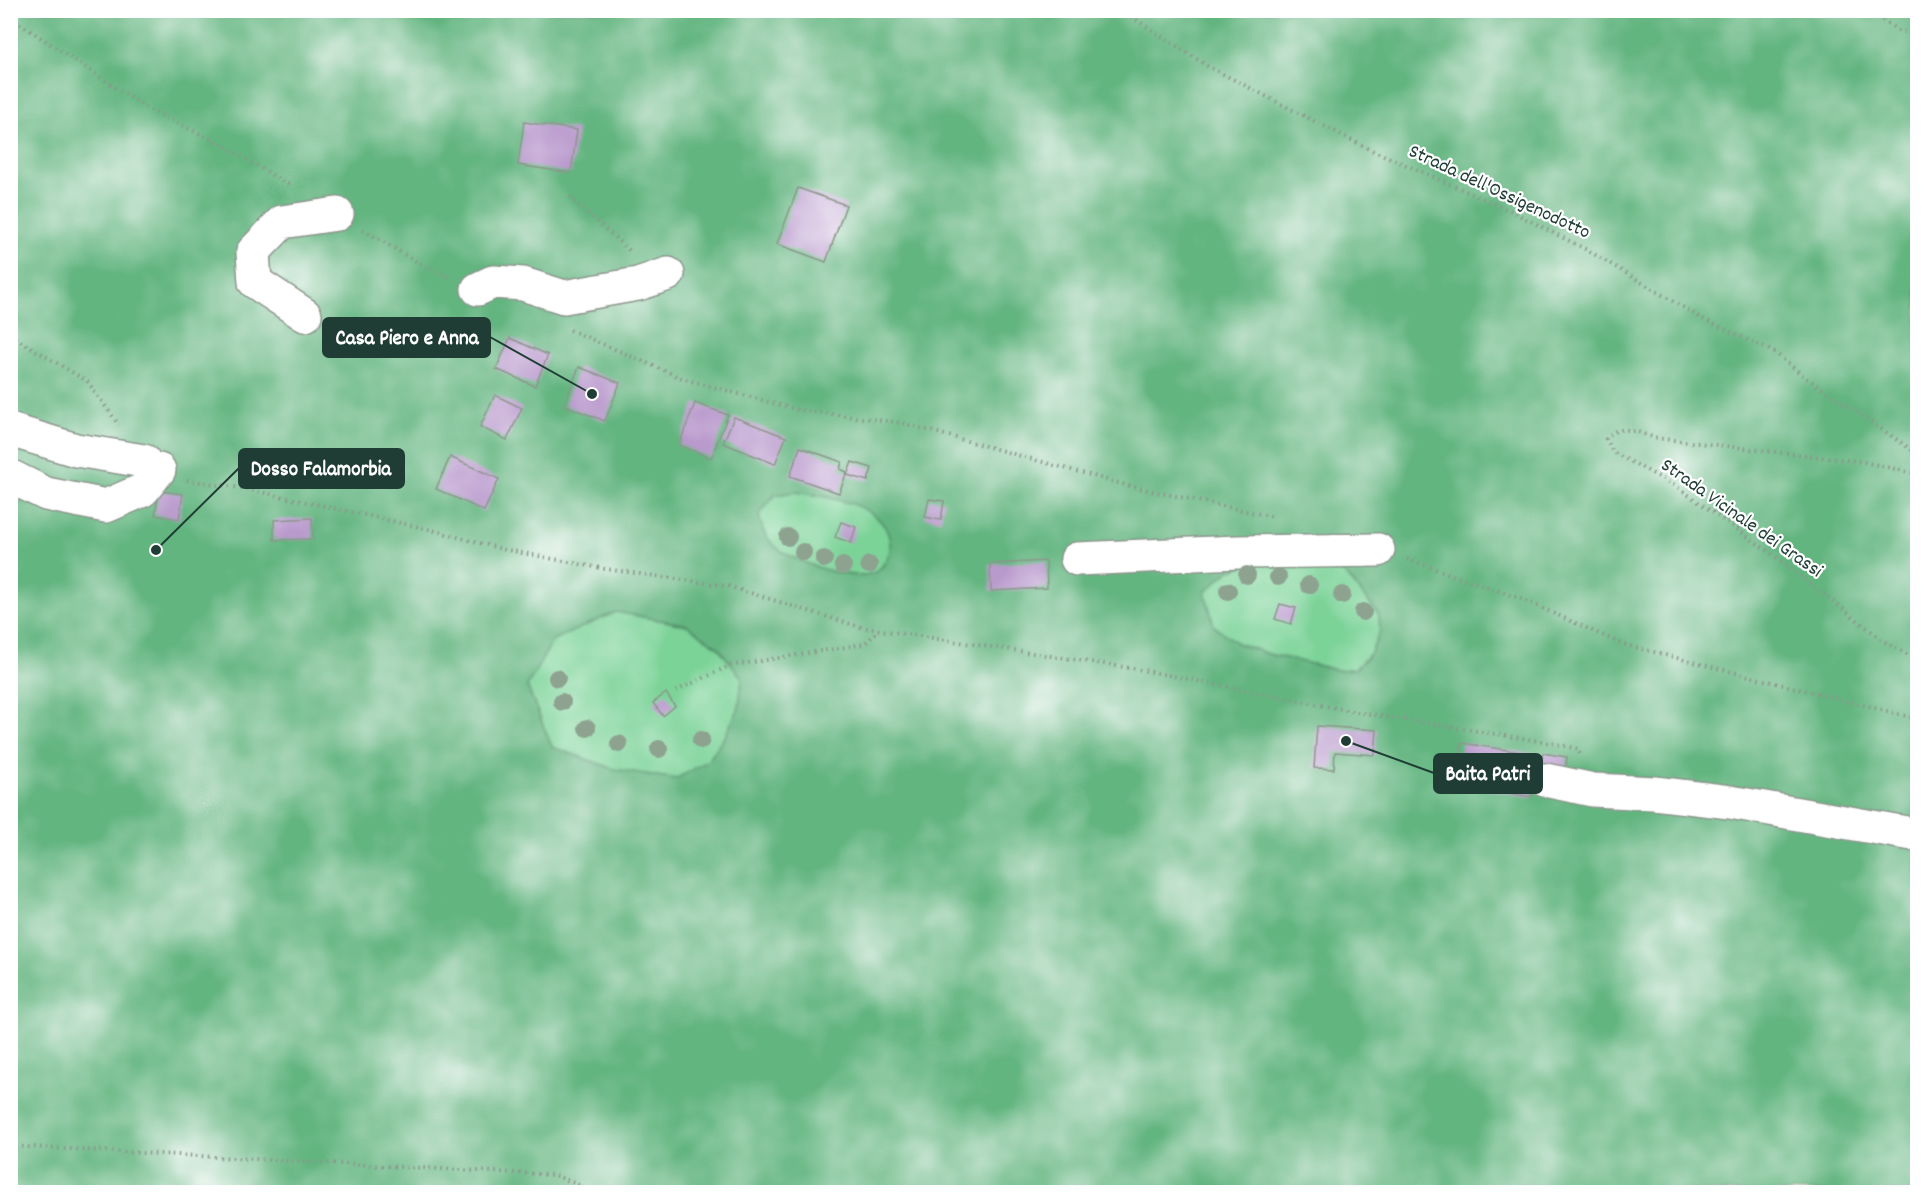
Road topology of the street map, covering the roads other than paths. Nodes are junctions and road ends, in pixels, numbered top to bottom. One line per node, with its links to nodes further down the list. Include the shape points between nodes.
1 (337, 214): 4 (lane, via 282,222 253,252 255,282)
2 (668, 274): 3 (lane, via 638,284 564,297 523,284 493,282)
3 (478, 289)
4 (305, 315)
5 (10, 430): 6 (lane, via 76,450 151,466 142,490 106,506 46,494)
6 (10, 476)
7 (1378, 550): 8 (lane)
8 (1077, 559)
9 (1545, 780): 10 (lane, via 1593,790 1731,802)
10 (1917, 835)

